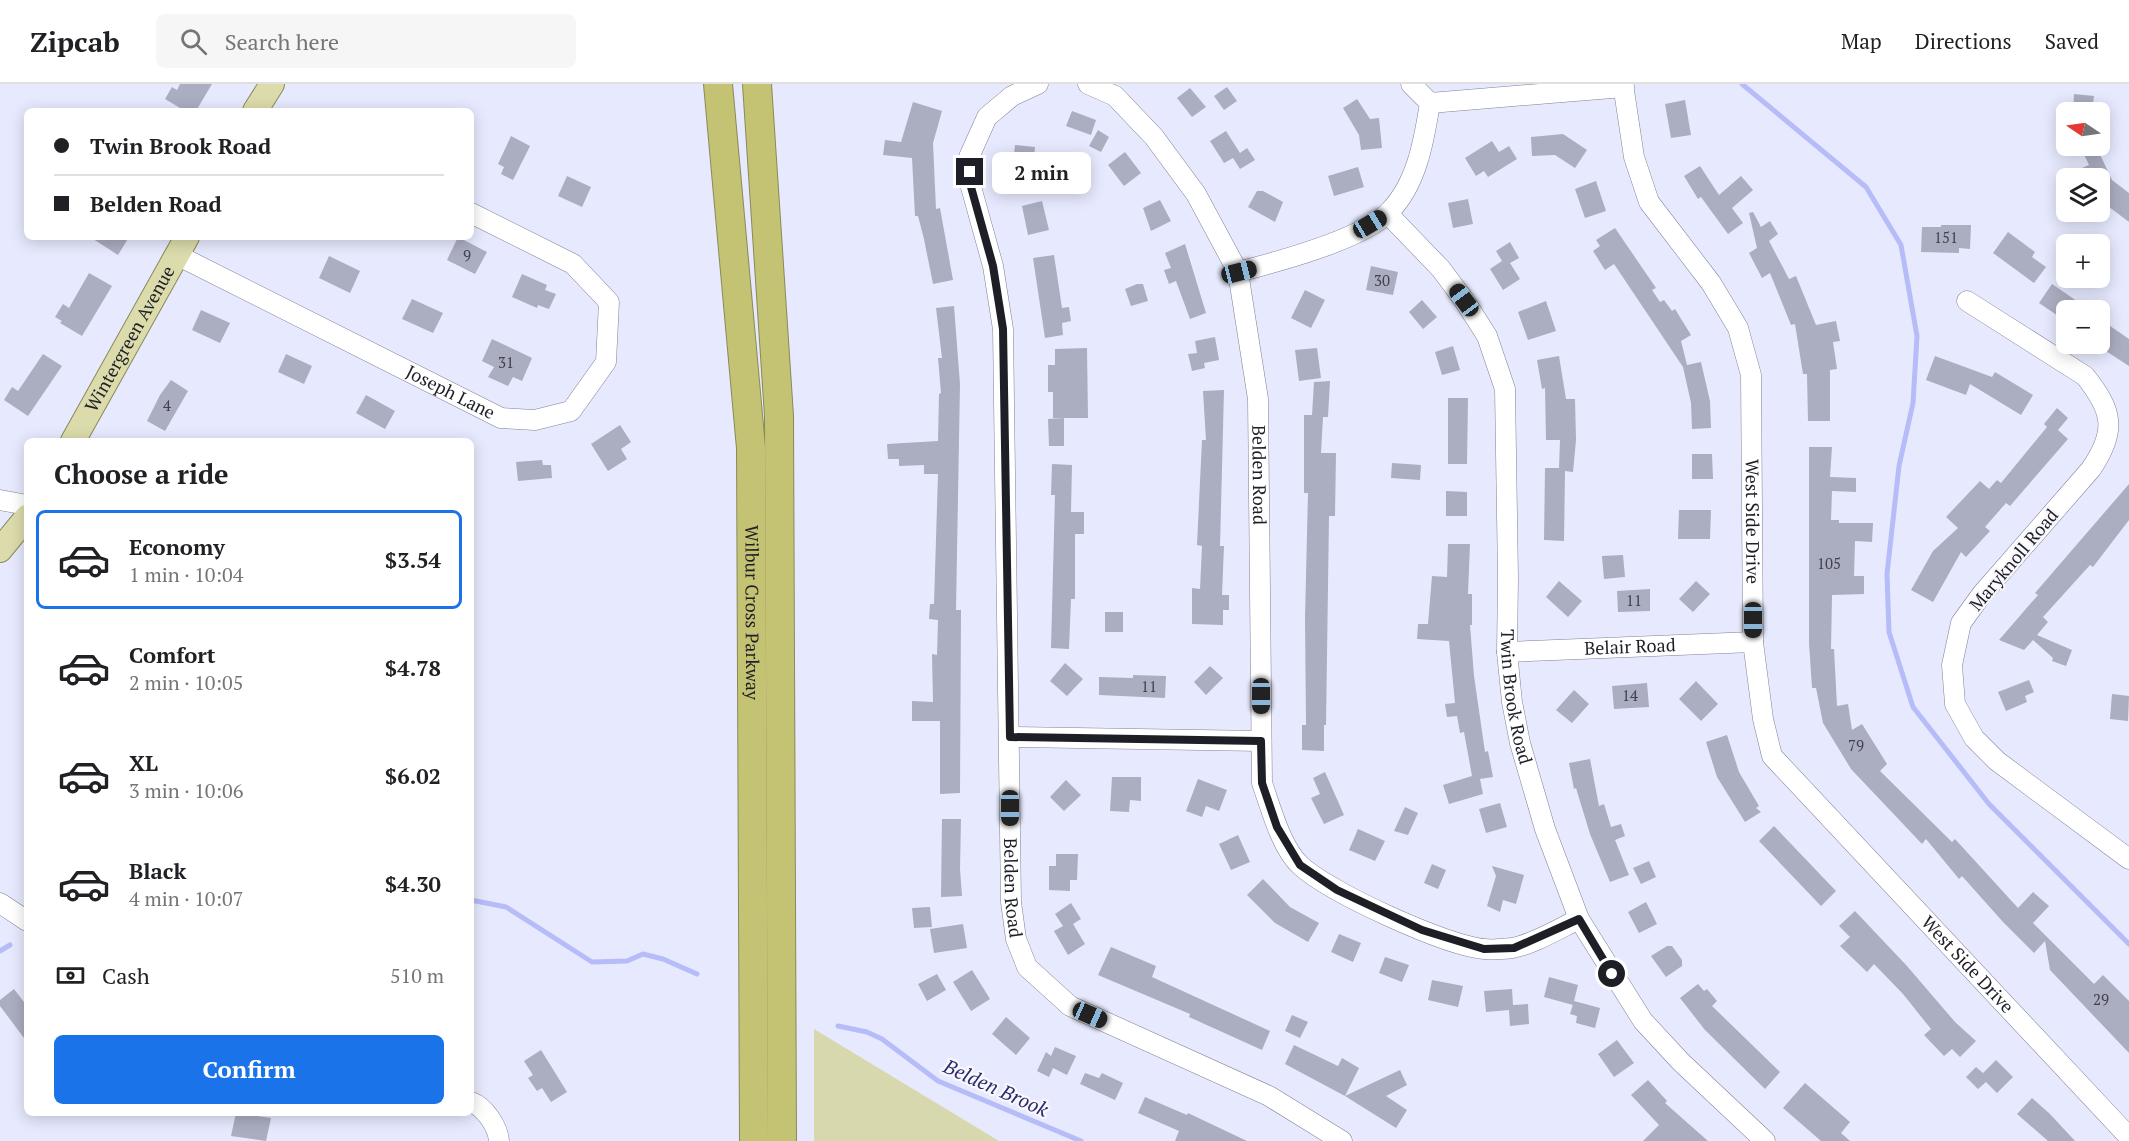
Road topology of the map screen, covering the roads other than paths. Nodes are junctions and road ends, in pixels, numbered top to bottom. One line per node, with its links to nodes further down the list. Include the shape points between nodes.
1 (272, 84): 9 (main road)
2 (718, 84): 31 (highway, Wilbur Cross Parkway, via 751,448)
3 (757, 84): 32 (highway, Wilbur Cross Parkway, via 780,416)
4 (1038, 84): 22 (street, Belden Road, via 1011,96 987,117 969,157 971,187 993,266 1003,329)
5 (1088, 84): 13 (street, Belden Road, via 1115,96 1154,137 1196,194)
6 (1411, 84): 8 (street)
7 (1624, 86): 8 (street); 20 (street, West Side Drive, via 1634,157 1649,202 1711,283 1738,328 1751,375)
8 (1430, 103): 10 (street, via 1424,143 1407,186)
9 (261, 108)
10 (1388, 213): 13 (street, via 1352,235); 21 (street, Twin Brook Road, via 1441,269 1464,300 1487,336 1505,389)
11 (474, 214): 12 (street, Joseph Lane, via 573,264 609,302 606,362 571,411 535,420 501,418)
12 (182, 246): 15 (main road, Wintergreen Avenue)
13 (1239, 272): 23 (street, Belden Road, via 1258,399)
14 (1967, 301): 24 (street, Maryknoll Road, via 2085,376 2110,417 2103,452 2091,469 1961,623 1952,665 1956,704 1974,738 1997,761)
15 (75, 438)
16 (0, 500): 17 (street)
17 (24, 504)
18 (24, 521): 19 (main road)
19 (0, 550)
20 (1753, 642): 21 (street, Belair Road); 29 (street, West Side Drive, via 1772,756)
21 (1507, 652): 27 (street, Twin Brook Road, via 1520,743 1545,829)
22 (1010, 737): 23 (street); 33 (street, Belden Road, via 1011,902 1016,939 1027,967 1070,1006 1269,1096)
23 (1261, 741): 27 (street, Belden Road, via 1262,783 1277,827 1300,865 1337,890 1422,930 1484,949 1514,948)
24 (2129, 859)
25 (0, 903): 26 (street)
26 (24, 919)
27 (1579, 919): 34 (street, Twin Brook Road, via 1643,1021)
28 (474, 1103): 30 (street, via 498,1129)
29 (2129, 1137)
30 (499, 1141)
31 (754, 1141)
32 (782, 1141)
33 (1342, 1141)
34 (1765, 1141)

